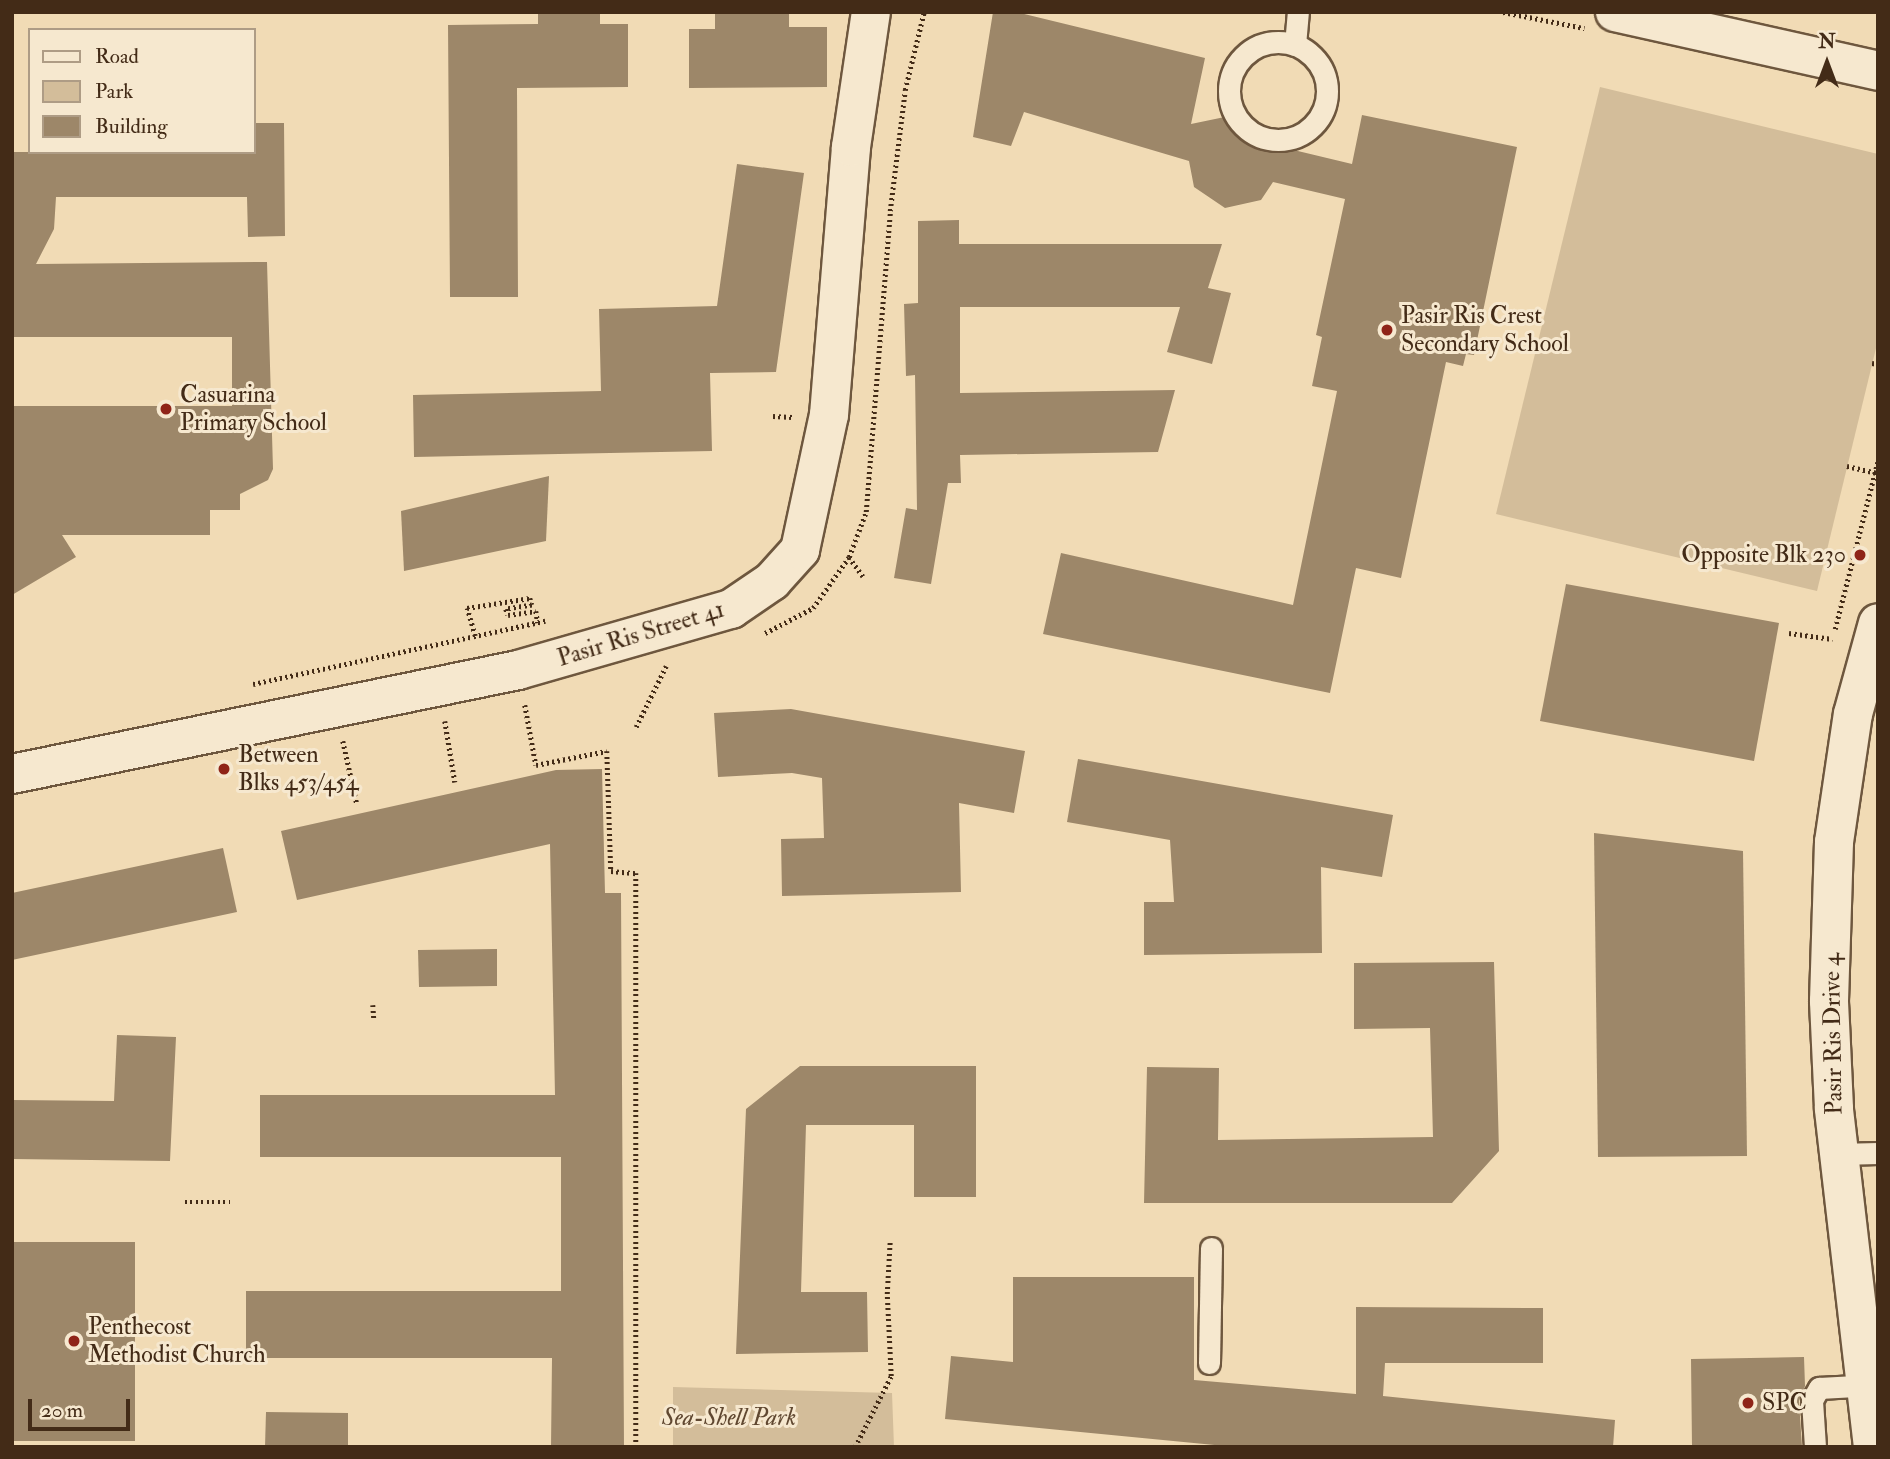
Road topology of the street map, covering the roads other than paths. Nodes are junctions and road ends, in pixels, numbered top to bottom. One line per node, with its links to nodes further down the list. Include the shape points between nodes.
1 (871, 12): 7 (street, Pasir Ris Street 41, via 851,147 829,415 800,550 772,582 731,609 518,670)
2 (1298, 12): 4 (lane)
3 (1615, 12): 5 (street)
4 (1295, 45): 4 (lane, via 1314,57 1326,75 1328,97 1320,118 1305,133 1284,140 1261,137 1243,126 1231,107 1229,85 1236,64 1252,49 1273,42)
5 (1878, 71)
6 (1878, 624): 9 (street, Pasir Ris Drive 4, via 1853,714 1833,842 1829,1001)
7 (12, 774)
8 (1878, 1153): 9 (lane)
9 (1838, 1154): 12 (street, Pasir Ris Drive 4)
10 (1211, 1248): 11 (lane)
11 (1209, 1363)
12 (1871, 1386): 13 (lane, via 1819,1388 1814,1394); 14 (street, Pasir Ris Drive 4)
13 (1815, 1447)
14 (1872, 1447)

